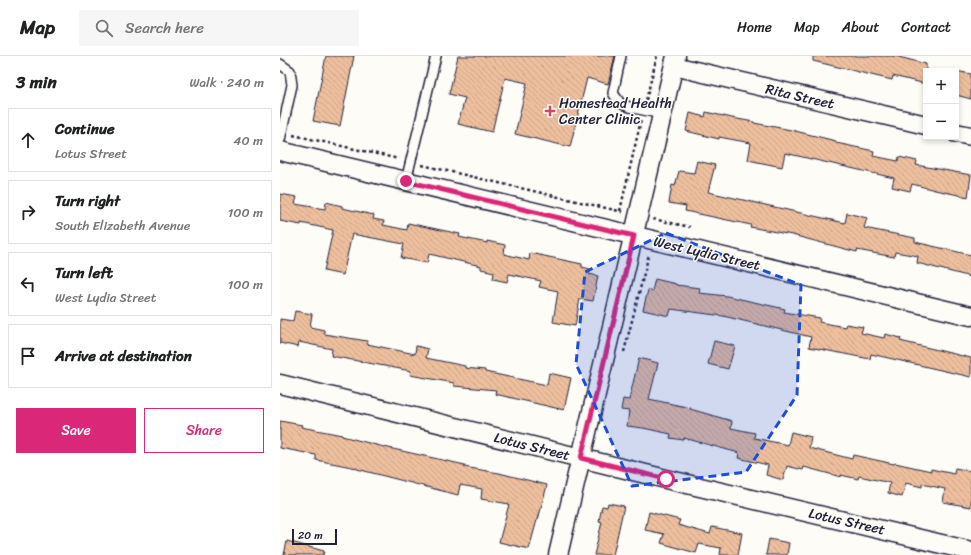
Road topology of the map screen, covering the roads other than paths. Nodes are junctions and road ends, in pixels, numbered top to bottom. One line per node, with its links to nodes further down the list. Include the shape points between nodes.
1 (436, 56): 11 (lane)
2 (621, 56): 5 (lane, via 613,93 620,103)
3 (675, 61): 5 (street); 6 (street, Rita Street)
4 (280, 64): 8 (lane, via 290,71 292,85)
5 (662, 114): 12 (street, via 647,217)
6 (923, 125)
7 (959, 133): 9 (street)
8 (281, 136)
9 (971, 136)
10 (280, 151): 11 (street, West Lydia Street)
11 (406, 181): 12 (street, West Lydia Street)
12 (634, 236): 13 (street, West Lydia Street); 15 (street)
13 (971, 316)
14 (280, 384): 15 (street, Lotus Street)
15 (581, 458): 16 (street, Lotus Street); 17 (street)
16 (971, 551)
17 (558, 555)

